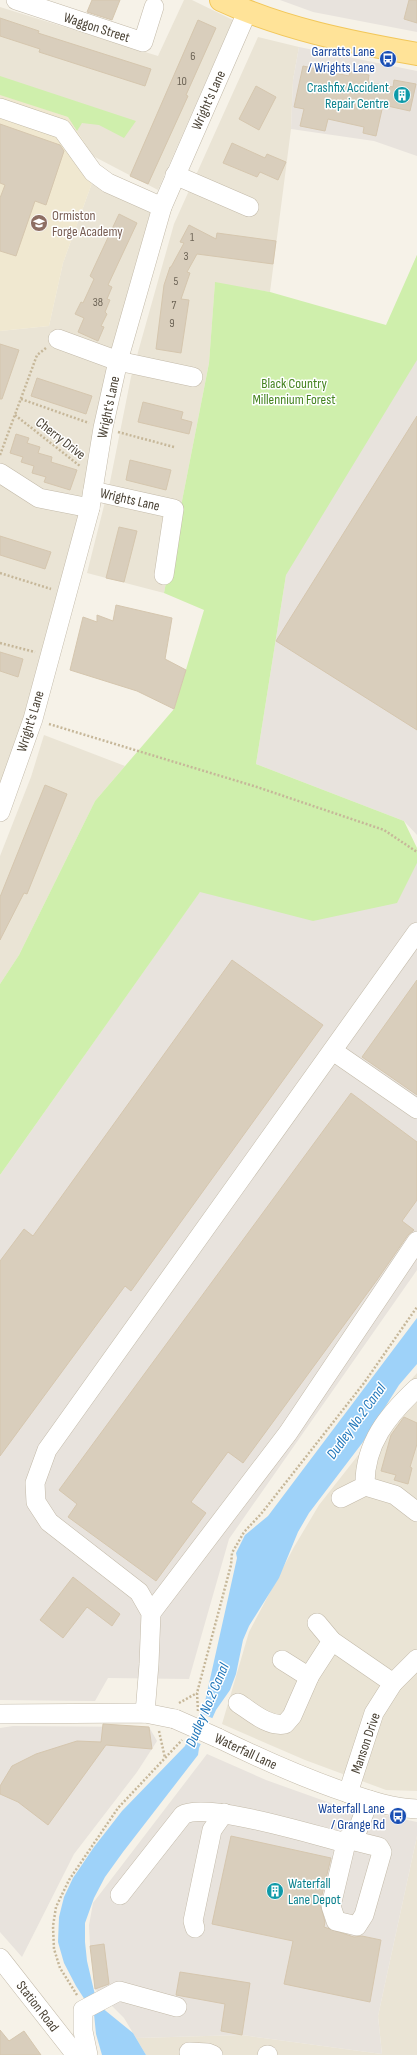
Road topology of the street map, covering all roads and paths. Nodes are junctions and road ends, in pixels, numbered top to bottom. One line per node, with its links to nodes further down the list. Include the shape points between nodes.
1 (16, 0): 3 (street, Waggon Street, via 143,42)
2 (221, 0): 4 (main road)
3 (154, 7)
4 (247, 12): 5 (main road, via 300,29); 7 (street, Wright's Lane)
5 (417, 54)
6 (0, 108): 9 (street, via 62,129 93,172 108,183)
7 (175, 175): 8 (street); 9 (street, Wright's Lane)
8 (249, 207)
9 (162, 208): 11 (street, Wright's Lane)
10 (58, 339): 11 (street); 13 (path, Cherry Drive, via 36,354)
11 (118, 361): 12 (street); 15 (street, Wright's Lane)
12 (193, 377)
13 (21, 399): 14 (path, Cherry Drive); 15 (path, Cherry Drive)
14 (15, 415): 17 (path, Cherry Drive); 19 (path, Cherry Drive)
15 (103, 428): 16 (path); 19 (street, Wright's Lane)
16 (174, 447)
17 (0, 455)
18 (0, 473): 19 (street, via 39,498)
19 (93, 492): 21 (street, Wrights Lane, via 174,509); 22 (street, Wright's Lane)
20 (0, 573): 22 (path)
21 (164, 575)
22 (65, 593): 24 (street, Wright's Lane)
23 (0, 643): 24 (path)
24 (49, 655): 25 (street, Wright's Lane)
25 (33, 719): 26 (street, Wright's Lane); 27 (path, via 257,787 384,830)
26 (0, 812)
27 (417, 852)
28 (417, 932): 29 (street)
29 (333, 1051): 30 (street); 37 (street, via 47,1450 35,1483 36,1502 49,1522 139,1592)
30 (417, 1109)
31 (417, 1241): 37 (street, via 288,1433)
32 (417, 1306): 47 (path, via 364,1382 239,1540 232,1553 197,1693 199,1709)
33 (417, 1388): 34 (street, via 395,1409 380,1430)
34 (365, 1477): 35 (street); 36 (street)
35 (341, 1498)
36 (417, 1512)
37 (151, 1613): 46 (street)
38 (317, 1623): 39 (street)
39 (332, 1641): 42 (street); 43 (street)
40 (417, 1659): 43 (street, Manson Drive)
41 (282, 1660): 42 (street)
42 (310, 1677): 44 (street, via 292,1716 285,1724 277,1725)
43 (393, 1683): 50 (street, Manson Drive, via 374,1713)
44 (238, 1703)
45 (0, 1714): 46 (street, Waterfall Lane)
46 (150, 1714): 49 (path); 50 (street, Waterfall Lane, bridge, via 175,1719 310,1781)
47 (195, 1716)
48 (184, 1736): 49 (path)
49 (165, 1758): 58 (path, via 118,1808 73,1874 56,1907 53,1926 54,1949 60,1968 78,1996)
50 (348, 1793): 51 (street, Waterfall Lane)
51 (369, 1800): 52 (street, Waterfall Lane); 53 (street, via 358,1829 347,1841)
52 (417, 1809)
53 (224, 1813): 54 (street, via 189,1811 183,1815); 55 (street, via 212,1830 193,1921)
54 (120, 1895)
55 (196, 1928)
56 (0, 1958): 60 (street, Station Road)
57 (177, 2007): 58 (street, via 119,1991)
58 (83, 2010): 61 (street, via 83,2031)
59 (189, 2052): 62 (street)
60 (76, 2055)
61 (88, 2055)
62 (214, 2055)

